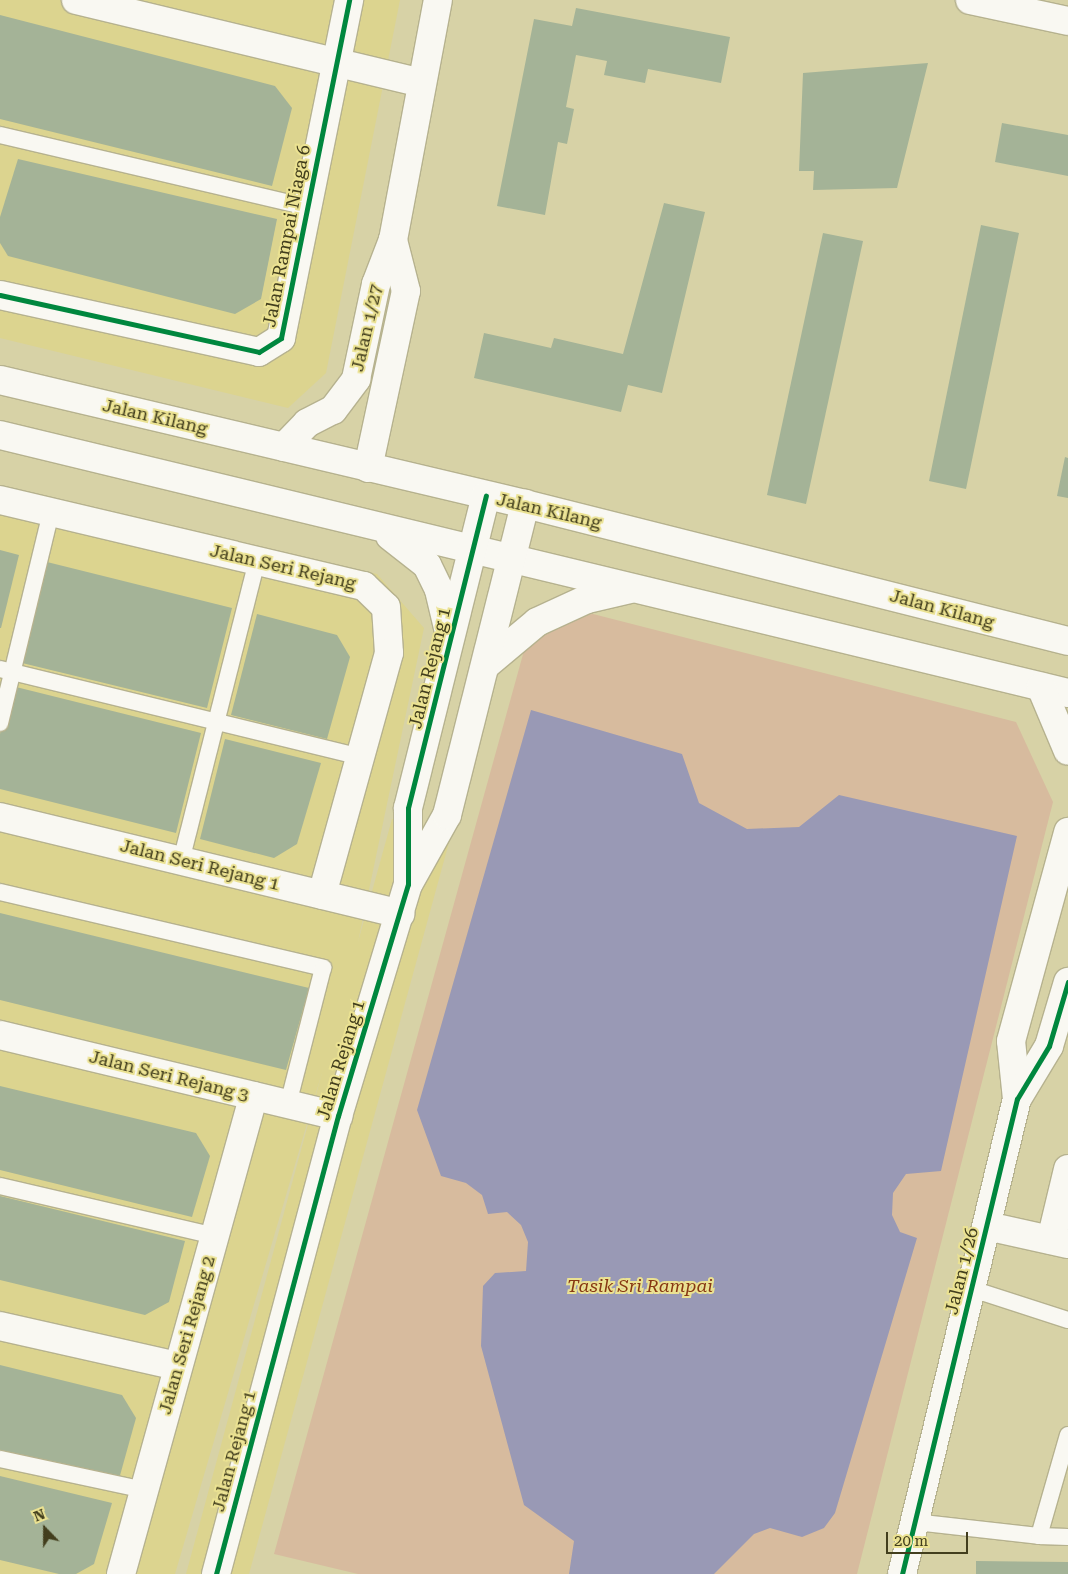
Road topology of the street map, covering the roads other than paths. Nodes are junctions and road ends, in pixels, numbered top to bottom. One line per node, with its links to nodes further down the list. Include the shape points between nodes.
1 (76, 0): 7 (street)
2 (349, 0): 7 (street, Jalan Rampai Niaga 6)
3 (438, 0): 8 (street, Jalan 1/27)
4 (970, 0): 5 (street)
5 (1026, 6): 6 (street)
6 (1068, 21)
7 (335, 63): 8 (street); 10 (street, Jalan Rampai Niaga 6)
8 (421, 83): 11 (street, Jalan 1/27)
9 (0, 135): 10 (lane)
10 (307, 207): 12 (street, Jalan Rampai Niaga 6, via 281,338 259,352)
11 (393, 240): 15 (street, Jalan 1/27, via 376,284 356,379 333,410 307,423); 16 (street, Jalan 1/27, via 406,291)
12 (0, 295)
13 (0, 380): 15 (street, Jalan Kilang)
14 (0, 435): 21 (street)
15 (284, 447): 16 (street, Jalan Kilang)
16 (368, 468): 17 (street, Jalan Kilang)
17 (486, 496): 19 (street, Jalan Kilang); 22 (street, Jalan Rejang 1)
18 (0, 500): 20 (street, Jalan Seri Rejang)
19 (525, 504): 24 (street, Jalan Rejang 1); 27 (street, Jalan Kilang)
20 (51, 512): 23 (street, Jalan Seri Rejang); 29 (lane)
21 (376, 527): 22 (street); 26 (street, via 427,565 439,590)
22 (474, 551): 24 (street); 26 (street, Jalan Rejang 1)
23 (257, 560): 32 (lane); 35 (street, Jalan Seri Rejang, via 364,586 386,607 389,653)
24 (513, 560): 25 (street); 28 (street, Jalan Rejang 1)
25 (636, 588): 28 (street, via 587,599 537,622); 30 (street)
26 (451, 639): 39 (street, Jalan Rejang 1, via 408,808)
27 (1068, 641)
28 (487, 664): 39 (street, Jalan Rejang 1, via 447,815)
29 (6, 671): 32 (lane); 33 (lane)
30 (1041, 687): 31 (street); 34 (street)
31 (1068, 693)
32 (216, 722): 35 (lane); 38 (lane)
33 (0, 723)
34 (1068, 751)
35 (360, 757): 41 (street, Jalan Seri Rejang)
36 (0, 817): 38 (street, Jalan Seri Rejang 1)
37 (1068, 832): 46 (street, Jalan 1/26, via 1011,1041)
38 (181, 861): 41 (street, Jalan Seri Rejang 1)
39 (408, 884): 42 (street, Jalan Rejang 1)
40 (0, 892): 47 (lane, via 323,968)
41 (322, 895): 42 (street, Jalan Seri Rejang 1)
42 (400, 914): 48 (street, Jalan Rejang 1)
43 (1068, 982): 46 (street, Jalan 1/26, via 1049,1046)
44 (0, 1035): 45 (street, Jalan Seri Rejang 3)
45 (254, 1096): 47 (street, Jalan Seri Rejang 3); 52 (street, Jalan Seri Rejang 2)
46 (1017, 1099): 51 (street, Jalan 1/26)
47 (288, 1104): 48 (street, Jalan Seri Rejang 3)
48 (338, 1116): 66 (street, Jalan Rejang 1)
49 (1068, 1169): 53 (street)
50 (0, 1186): 52 (lane)
51 (986, 1226): 53 (street); 54 (street, Jalan 1/26)
52 (215, 1236): 57 (street, Jalan Seri Rejang 2)
53 (1059, 1242)
54 (972, 1289): 55 (lane); 62 (street, Jalan 1/26)
55 (1068, 1320)
56 (0, 1326): 57 (street)
57 (178, 1366): 61 (street, Jalan Seri Rejang 2)
58 (1068, 1434): 60 (lane)
59 (0, 1459): 61 (lane)
60 (1063, 1466): 63 (lane)
61 (144, 1490): 65 (street, Jalan Seri Rejang 2)
62 (915, 1522): 63 (lane); 67 (street, Jalan 1/26)
63 (1039, 1536): 64 (lane)
64 (1068, 1536)
65 (120, 1574)
66 (216, 1574)
67 (902, 1574)

